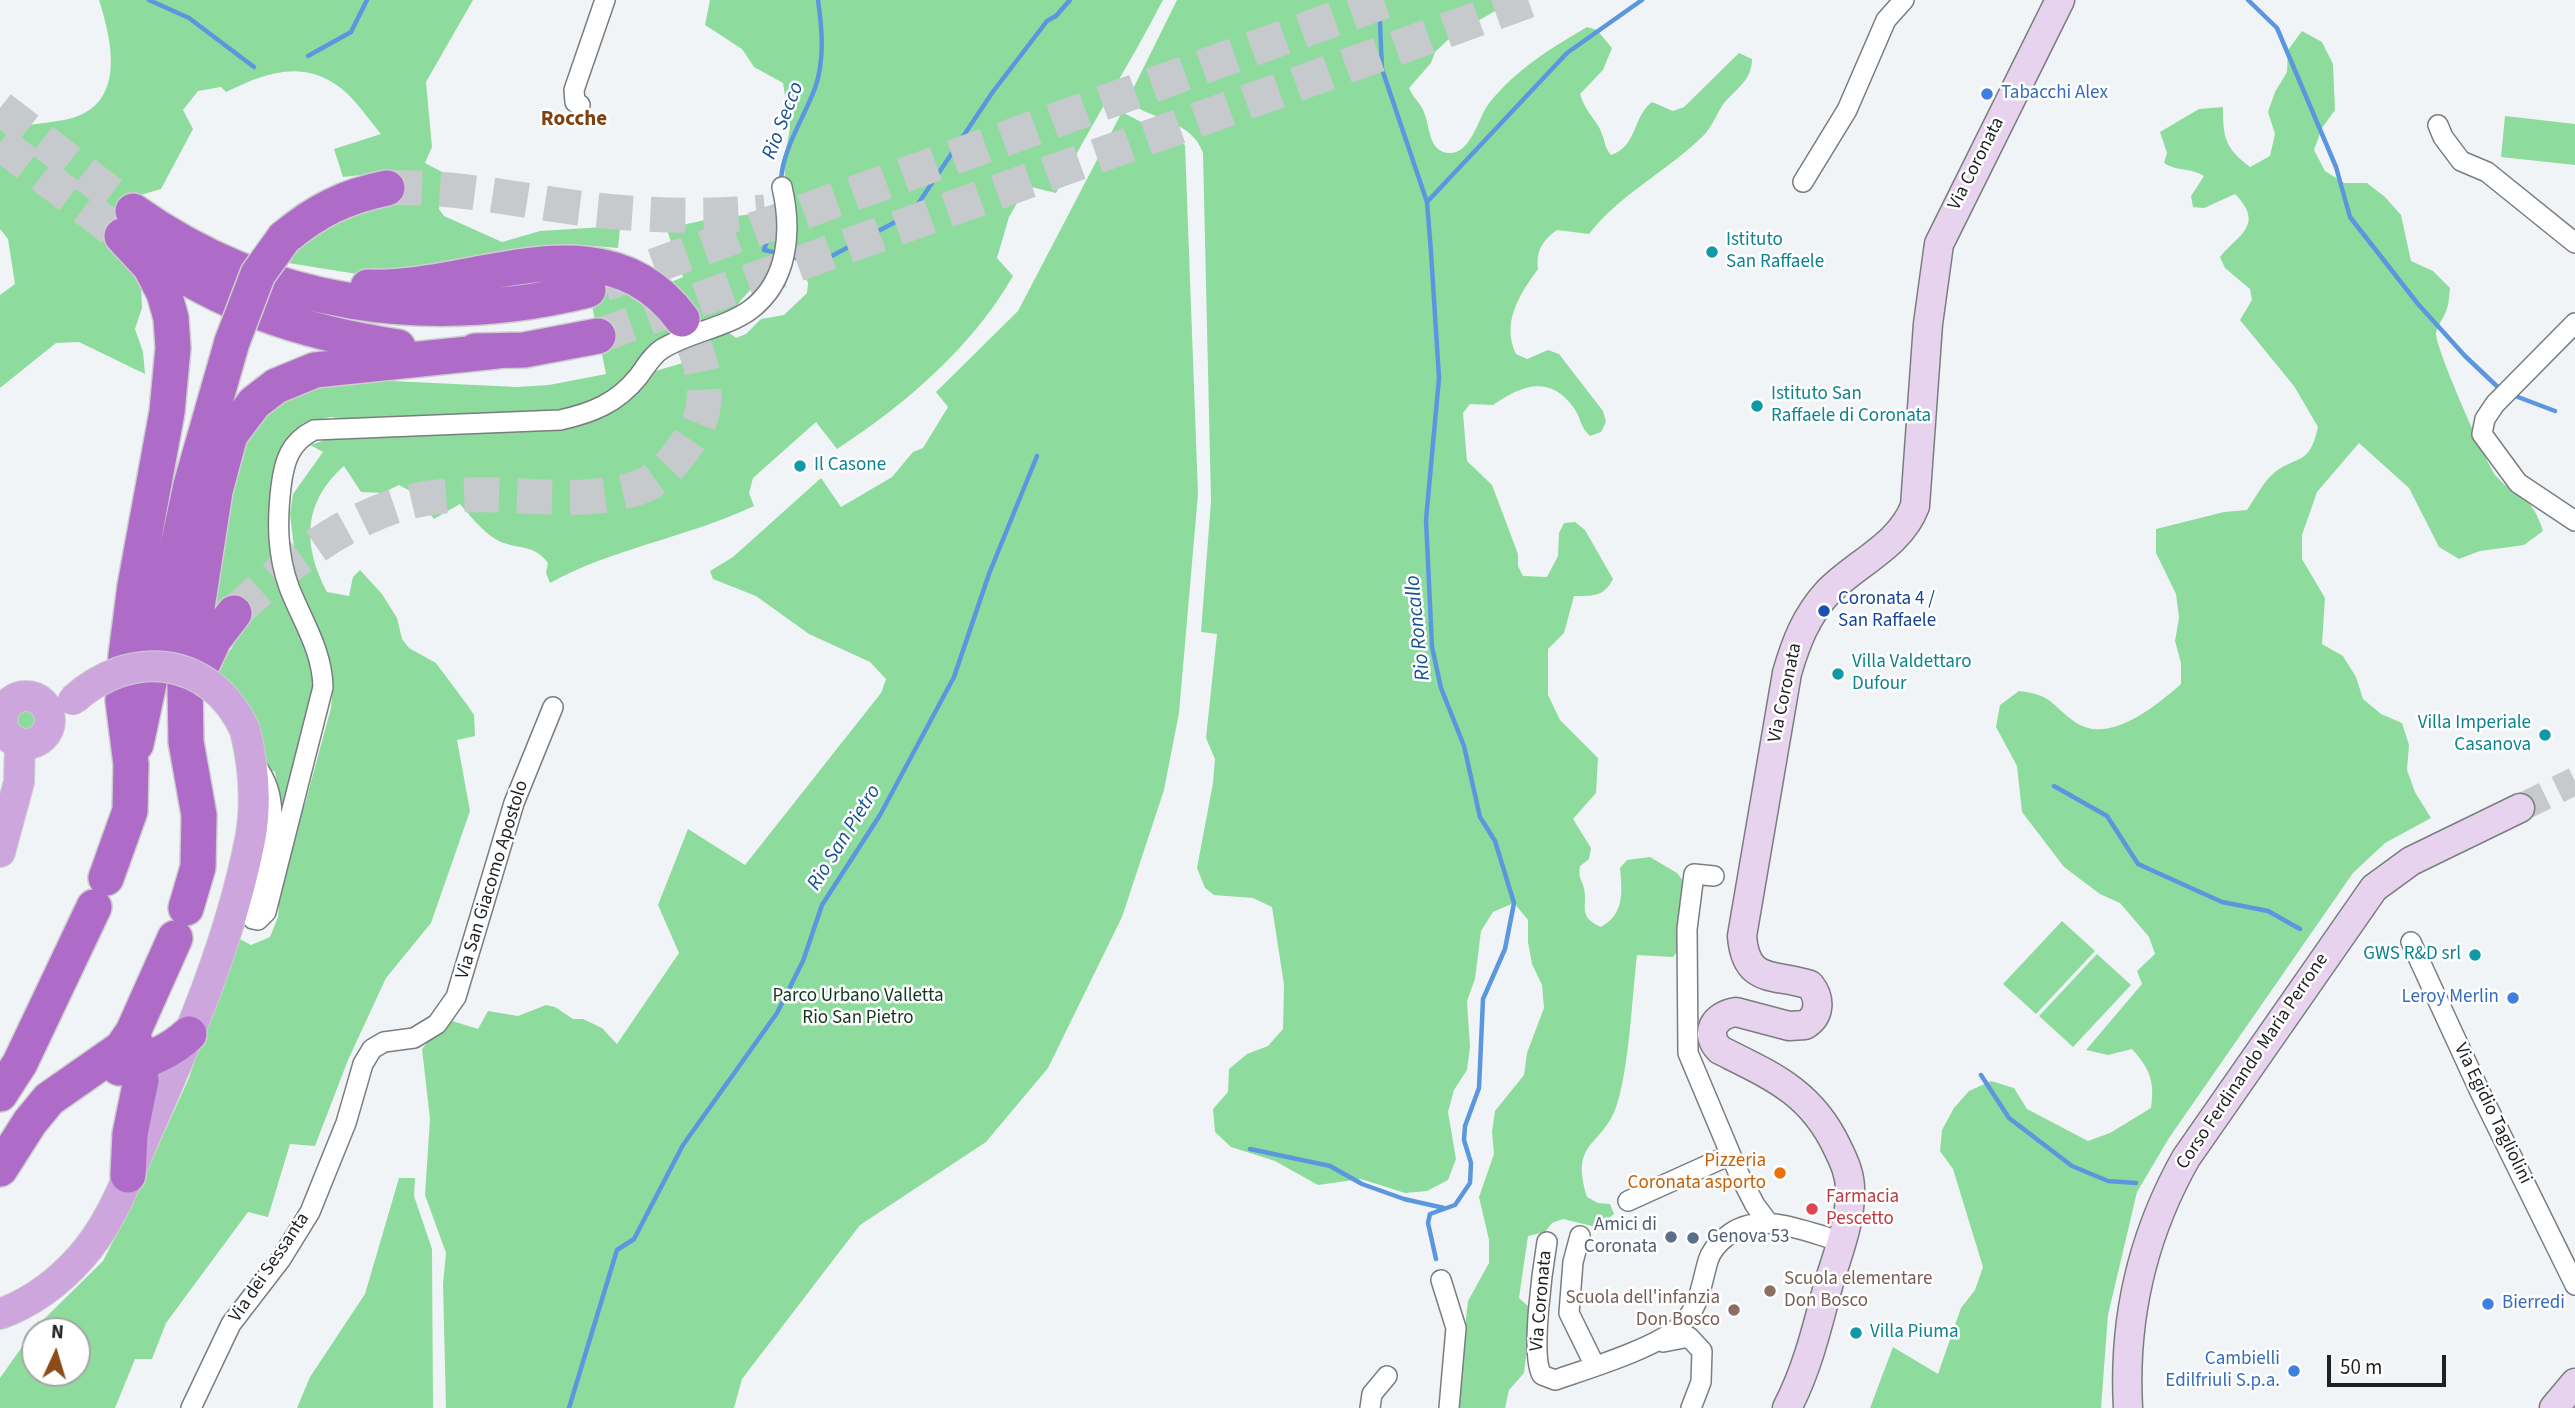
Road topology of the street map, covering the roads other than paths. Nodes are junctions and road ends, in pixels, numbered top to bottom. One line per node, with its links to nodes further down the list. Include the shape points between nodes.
1 (604, 0): 4 (street, via 574,90 575,102)
2 (1904, 0): 6 (street, via 1885,20 1847,110)
3 (2060, 0): 40 (street, Via Coronata, via 1939,244 1928,324 1915,506 1910,519 1816,607 1798,635 1787,673 1743,948 1746,961 1760,974 1810,985 1818,1007 1805,1025 1727,1013 1716,1021 1711,1033 1720,1050 1786,1083 1826,1125 1846,1165 1850,1191)
4 (580, 105)
5 (2438, 125): 10 (street, via 2461,161 2497,180)
6 (1803, 182)
7 (782, 187): 23 (street, via 785,252 782,270 768,292 750,310 659,351 629,387 603,407 560,420 314,430 294,445 281,482 278,540 289,587 318,651 323,687 266,912 258,920 253,919 250,908 274,809 266,780)
8 (387, 188): 24 (highway, bridge, via 340,200 313,214 284,238 258,274 232,342 191,485)
9 (128, 224): 11 (highway); 16 (highway, via 172,270 231,302 310,331 400,348); 24 (highway, via 164,293 173,348 167,412 126,655 123,701)
10 (2575, 243)
11 (278, 284): 12 (highway, via 344,300 423,310 521,305); 13 (highway, via 385,287 550,264 596,263 643,279)
12 (588, 290)
13 (682, 319)
14 (2575, 323): 17 (street, via 2495,404 2482,434 2518,483)
15 (598, 336): 16 (highway)
16 (497, 351): 21 (highway, via 314,370 276,386 242,418 230,435 215,491 184,685)
17 (2575, 521)
18 (233, 614): 21 (highway, via 206,653)
19 (60, 703): 22 (main road, via 30,696); 22 (main road, via 45,735 32,743); 23 (main road, bridge, via 116,672 148,666 179,669 228,699 245,730)
20 (553, 706): 30 (street, Via San Giacomo Apostolo, via 514,803 456,997 437,1024)
21 (184, 711): 31 (highway, via 199,815 198,867)
22 (6, 717): 26 (main road, via 19,782)
23 (253, 763): 29 (main road, via 250,839)
24 (131, 764): 32 (highway, via 130,811 100,893 25,1053)
25 (2520, 808): 53 (street, Corso Ferdinando Maria Perrone, via 2411,861 2374,888 2186,1157 2163,1199 2135,1288 2127,1336)
26 (0, 852)
27 (1714, 876): 33 (street, via 1694,874 1687,929 1688,1053)
28 (2411, 942): 42 (street, Via Egidio Tagliolini)
29 (190, 1034): 31 (highway, via 171,1049); 35 (main road)
30 (414, 1038): 48 (street, Via dei Sessanta, via 384,1042 372,1049 310,1212 231,1324)
31 (136, 1048): 34 (highway, via 78,1077 39,1110); 35 (highway, via 141,1080)
32 (0, 1094)
33 (1730, 1155): 36 (street); 37 (street)
34 (0, 1169)
35 (128, 1175): 43 (main road, via 82,1256 36,1298)
36 (1628, 1202)
37 (1767, 1221): 40 (street); 44 (street, Via Coronata, via 1741,1224 1715,1246 1696,1308 1680,1327)
38 (1580, 1236): 45 (street, via 1569,1313)
39 (1547, 1242): 45 (street, Via Coronata, via 1540,1290 1538,1368 1547,1379 1555,1380)
40 (1843, 1242): 52 (street, Via Coronata, via 1806,1365)
41 (1441, 1280): 50 (street, via 1456,1328)
42 (2575, 1286)
43 (0, 1314)
44 (1645, 1346): 45 (street, Via Coronata); 51 (street, Via Coronata, via 1681,1336 1699,1346 1701,1382)
45 (1595, 1366)
46 (1387, 1376): 49 (street, via 1372,1394)
47 (2574, 1384): 54 (street)
48 (191, 1408)
49 (1370, 1408)
50 (1449, 1408)
51 (1691, 1408)
52 (1787, 1408)
53 (2128, 1408)
54 (2554, 1408)

